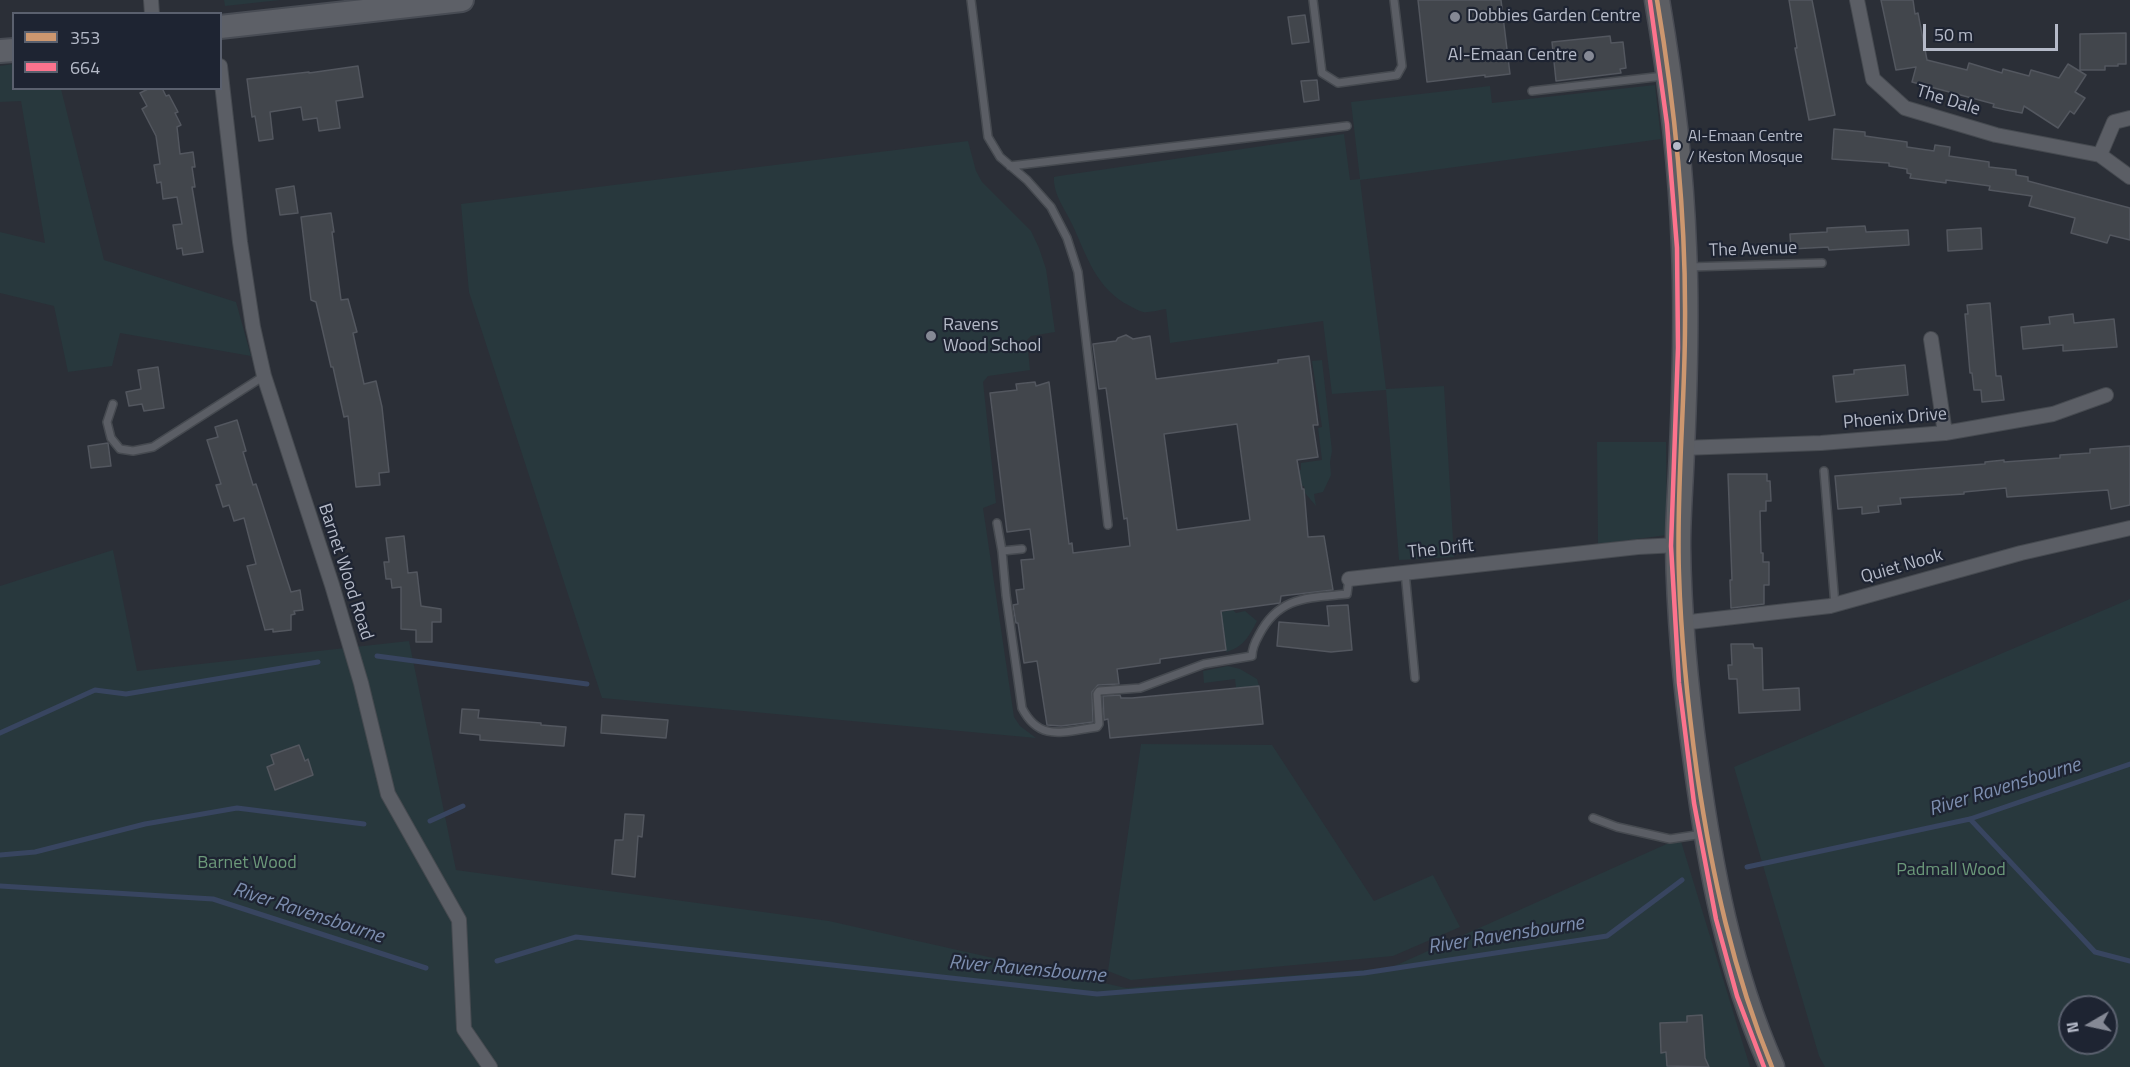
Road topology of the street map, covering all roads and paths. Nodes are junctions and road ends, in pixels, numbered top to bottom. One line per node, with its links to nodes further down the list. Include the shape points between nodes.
1 (462, 0): 7 (main road)
2 (971, 0): 14 (lane, via 988,137)
3 (1313, 0): 4 (lane, via 1322,73 1338,83 1398,75 1402,66)
4 (1394, 0)
5 (1657, 0): 8 (highway)
6 (1857, 0): 13 (street, The Dale, via 1874,79 1905,108 1996,135)
7 (222, 27)
8 (1670, 76): 10 (lane); 17 (highway)
9 (222, 84): 19 (street, Barnet Wood Road, via 240,242)
10 (1532, 91)
11 (2130, 118): 13 (street, via 2114,122)
12 (1347, 126): 14 (lane)
13 (2100, 155): 15 (street, The Dale)
14 (1010, 166): 26 (lane, via 1051,207 1078,272)
15 (2130, 177)
16 (1822, 263): 17 (lane, The Avenue)
17 (1684, 267): 23 (highway)
18 (1931, 339): 22 (street)
19 (264, 376): 21 (lane, via 153,447 133,451 120,449 111,438 107,422); 38 (street, Barnet Wood Road, via 358,672 388,794 459,920 464,1029)
20 (2106, 395): 22 (street, Phoenix Drive, via 2053,414)
21 (113, 404)
22 (1945, 433): 23 (street, Phoenix Drive)
23 (1682, 448): 28 (highway)
24 (1824, 471): 33 (lane)
25 (997, 523): 30 (lane)
26 (1108, 525)
27 (2130, 528): 33 (street, Quiet Nook, via 2021,553)
28 (1678, 545): 31 (street, The Drift); 34 (highway)
29 (1022, 549): 30 (lane)
30 (1002, 551): 32 (lane, The Drift, via 1022,708 1028,721 1048,733 1097,727 1099,691 1140,688 1204,664 1252,656 1266,621 1277,610 1291,602 1347,594)
31 (1405, 572): 32 (street, The Drift); 35 (lane)
32 (1349, 579)
33 (1835, 605): 34 (street, Quiet Nook)
34 (1681, 623): 37 (highway)
35 (1415, 678)
36 (1593, 818): 37 (lane, via 1670,839)
37 (1706, 834): 39 (highway, via 1727,939 1750,1014)
38 (490, 1067)
39 (1772, 1067)

